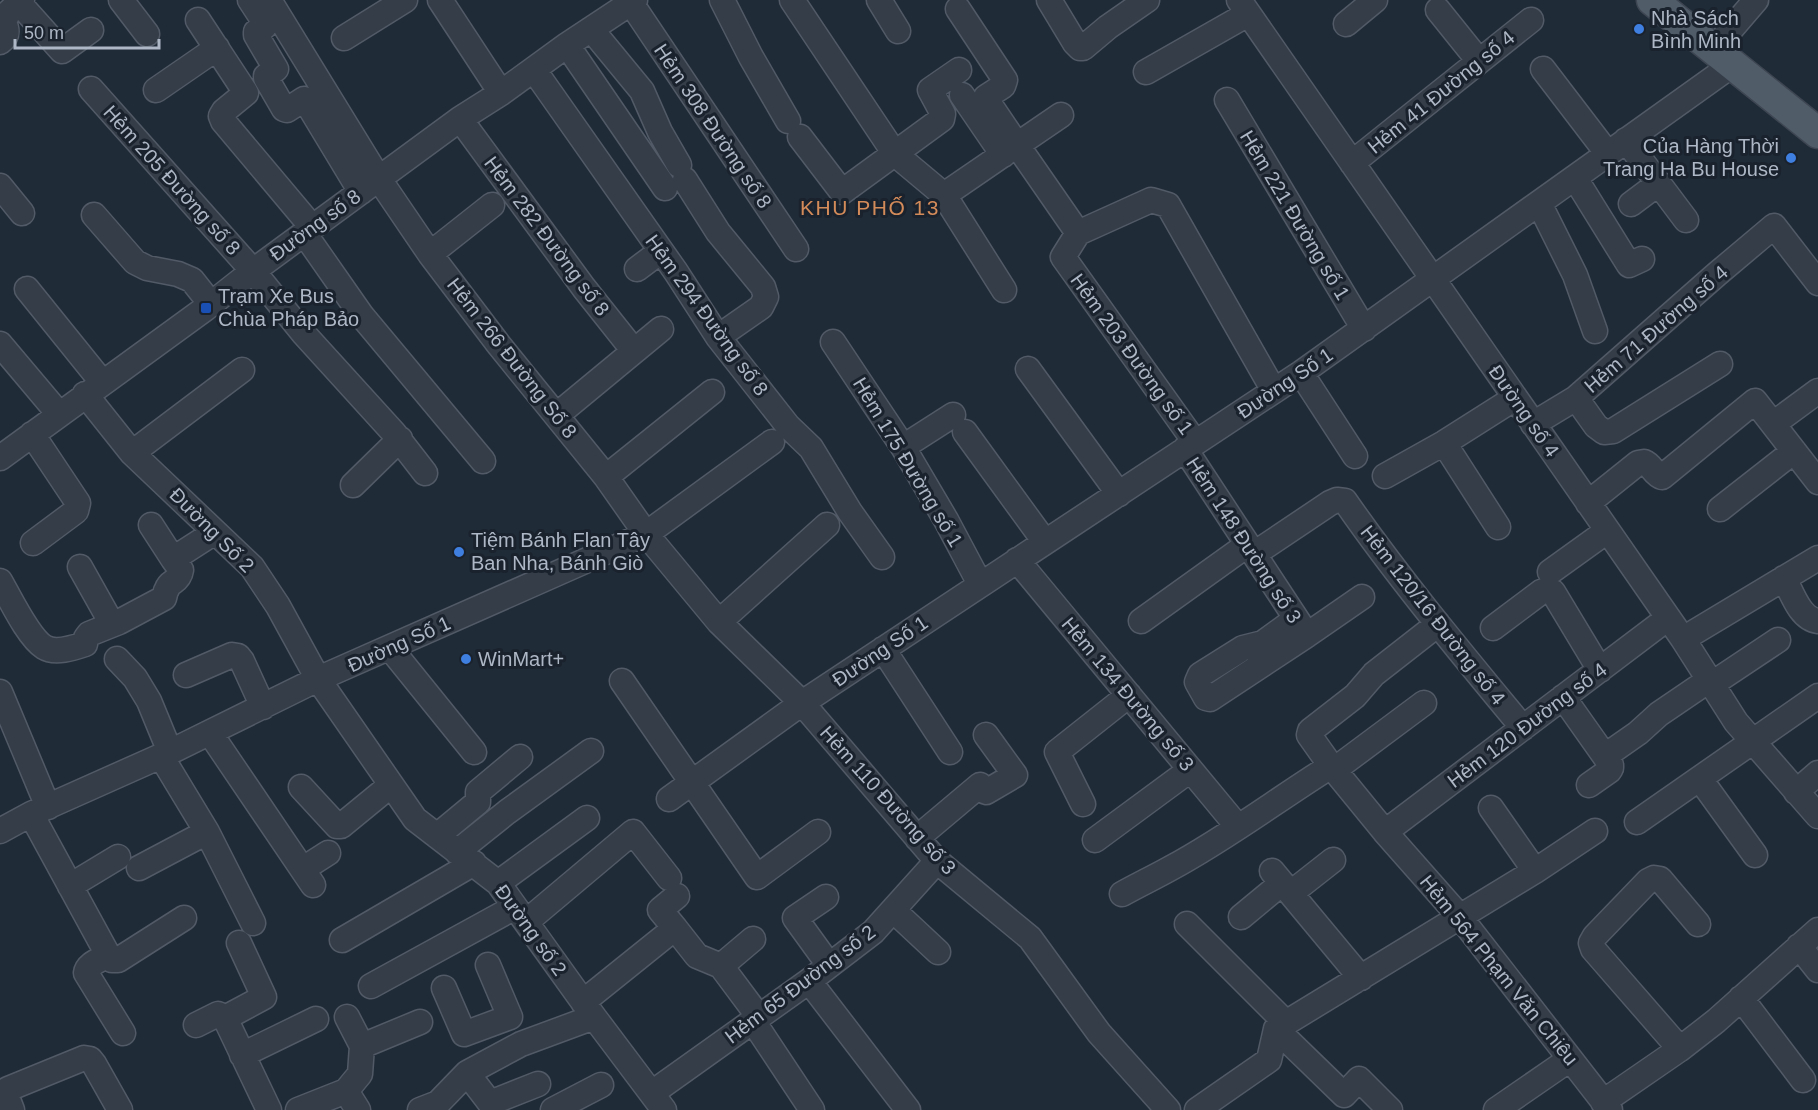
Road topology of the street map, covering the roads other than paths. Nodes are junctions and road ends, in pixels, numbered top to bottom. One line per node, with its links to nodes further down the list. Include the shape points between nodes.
1 (121, 0): 25 (street)
2 (250, 0): 52 (street, via 265,24 256,35 276,69 266,78 284,109 306,100)
3 (269, 0): 52 (street)
4 (405, 0): 26 (street)
5 (440, 0): 38 (street)
6 (722, 0): 46 (street, via 794,129 842,192)
7 (792, 0): 46 (street)
8 (879, 0): 24 (street)
9 (1049, 0): 10 (street, via 1080,48)
10 (1147, 0)
11 (1375, 0): 21 (street)
12 (1652, 0): 30 (main road)
13 (1756, 0): 30 (street, Đường Số 1)
14 (21, 1): 23 (street, via 62,51); 27 (street, via 8,13 4,22 8,30)
15 (632, 1): 22 (street, Đường số 8); 62 (street, Hẻm 308 Đường số 8)
16 (1243, 7): 35 (street); 47 (street, Đường số 4)
17 (958, 9): 45 (street, via 1005,80 986,99)
18 (1438, 10): 31 (street)
19 (198, 20): 29 (street)
20 (1531, 20): 31 (street, Hẻm 41 Đường số 4)
21 (1346, 24)
22 (591, 29): 28 (street, Đường số 8); 48 (street, via 642,91)
23 (91, 30)
24 (898, 31)
25 (147, 34)
26 (344, 38)
27 (0, 42)
28 (567, 45): 33 (street, Đường số 8); 48 (street)
29 (217, 48): 37 (street); 60 (street, via 246,93 224,111 223,121)
30 (1723, 57): 43 (main road); 44 (street, Đường Số 1)
31 (1479, 61): 47 (street, Hẻm 41 Đường số 4)
32 (1543, 69): 44 (street)
33 (534, 70): 38 (street, Đường số 8); 63 (street, Hẻm 294 Đường số 8)
34 (959, 70): 46 (street, via 930,90 944,114 942,119)
35 (1146, 72)
36 (91, 89): 67 (street, Hẻm 205 Đường số 8)
37 (156, 90)
38 (501, 93): 42 (street, Đường số 8)
39 (962, 95): 45 (street)
40 (1227, 100): 74 (street, Hẻm 221 Đường số 1)
41 (1060, 115): 45 (street)
42 (460, 119): 52 (street, Đường số 8); 79 (street, Hẻm 282 Đường số 8)
43 (1815, 125)
44 (1617, 147): 49 (street, Đường Số 1); 50 (street)
45 (1010, 150): 53 (street); 61 (street)
46 (895, 154): 53 (street)
47 (1352, 163): 68 (street, Đường số 4)
48 (677, 178): 76 (street, via 763,287 766,297 761,307)
49 (1575, 178): 54 (street, Đường Số 1); 65 (street, via 1629,265)
50 (1659, 183): 55 (street); 59 (street)
51 (0, 186): 57 (street)
52 (370, 186): 60 (street, Đường số 8); 64 (street, Hẻm 266 Đường Số 8)
53 (944, 195): 71 (street)
54 (1539, 203): 68 (street, Đường Số 1); 75 (street, via 1575,275)
55 (1631, 204)
56 (492, 205): 64 (street)
57 (22, 213)
58 (94, 215): 72 (street, via 135,262 192,280)
59 (1686, 220)
60 (308, 230): 67 (street, Đường số 8); 104 (street, via 362,316)
61 (1077, 234): 85 (street, via 1151,200 1168,205); 98 (street, Hẻm 203 Đường số 1, via 1063,258)
62 (796, 249)
63 (661, 252): 66 (street); 76 (street, Hẻm 294 Đường số 8)
64 (430, 254): 91 (street, Hẻm 266 Đường Số 8)
65 (1642, 259)
66 (637, 269)
67 (253, 270): 72 (street, Đường số 8); 95 (street, Hẻm 205 Đường số 8, via 304,334)
68 (1432, 280): 74 (street, Đường Số 1); 88 (street, Đường số 4)
69 (1818, 283): 89 (street, Hẻm 71 Đường số 4, via 1774,226)
70 (27, 289): 84 (street, Đường Số 2)
71 (1004, 290)
72 (211, 304): 84 (street, Đường số 8)
73 (661, 329): 79 (street)
74 (1364, 329): 83 (street, Đường Số 1)
75 (1595, 332)
76 (718, 337): 122 (street, Hẻm 294 Đường số 8, via 788,426 812,448 849,512)
77 (833, 342): 99 (street, Hẻm 175 Đường số 1)
78 (0, 344): 90 (street)
79 (634, 351): 91 (street)
80 (1720, 364): 89 (street, via 1613,431 1604,432 1596,426)
81 (1028, 369): 110 (street)
82 (242, 370): 101 (street)
83 (1301, 373): 85 (street, Đường Số 1); 102 (street)
84 (94, 388): 90 (street, Đường số 8); 101 (street, Đường Số 2)
85 (1274, 390): 98 (street, Đường Số 1)
86 (1818, 391): 93 (street)
87 (712, 392): 107 (street)
88 (1515, 398): 92 (street, Đường số 4); 97 (street)
89 (1576, 398): 92 (street, Hẻm 71 Đường số 4)
90 (59, 414): 94 (street, Đường số 8)
91 (557, 415): 107 (street, Hẻm 266 Đường Số 8)
92 (1533, 424): 111 (street, Đường số 4)
93 (1773, 424): 100 (street); 111 (street, via 1755,401 1662,477 1648,464 1638,463)
94 (32, 434): 103 (street, Đường số 8); 120 (street, via 78,503 76,511)
95 (400, 440): 105 (street, Hẻm 205 Đường số 8); 109 (street)
96 (772, 442): 118 (street, Đường Số 1)
97 (1444, 443): 106 (street); 115 (street)
98 (1190, 446): 110 (street, Đường Số 1); 121 (street, Hẻm 148 Đường số 3)
99 (903, 447): 119 (street, via 959,424); 130 (street, Hẻm 175 Đường số 1)
100 (1794, 451): 108 (street); 112 (street)
101 (132, 453): 117 (street, Đường Số 2)
102 (1355, 456)
103 (0, 458)
104 (483, 461)
105 (425, 473)
106 (1385, 476)
107 (606, 477): 118 (street, Hẻm 266 Đường Số 8)
108 (1818, 482)
109 (353, 485)
110 (1119, 494): 119 (street, Đường Số 1)
111 (1588, 503): 116 (street, Đường số 4)
112 (1720, 509)
113 (151, 525): 124 (street)
114 (827, 525): 135 (street)
115 (1498, 527)
116 (1607, 531): 127 (street); 132 (street, Đường số 4)
117 (215, 532): 124 (street); 146 (street, Đường Số 2, via 252,567)
118 (646, 534): 135 (street); 141 (street, Đường Số 1)
119 (1046, 542): 125 (street, Đường Số 1)
120 (33, 543)
121 (1251, 550): 131 (street, Hẻm 148 Đường số 3, via 1301,627); 133 (street); 137 (street, Hẻm 120/16 Đường số 4, via 1330,503 1344,501)
122 (882, 557)
123 (1818, 558): 128 (street)
124 (173, 559): 136 (street, via 181,570 180,576 168,586 164,598)
125 (1017, 560): 130 (street, Đường Số 1); 150 (street, Hẻm 134 Đường số 3)
126 (80, 567): 136 (street)
127 (1550, 572)
128 (1784, 578): 134 (street, via 1804,615); 139 (street)
129 (0, 580): 136 (street, via 31,634 45,648 66,650 85,644 89,634)
130 (980, 584): 142 (street, Đường Số 1)
131 (1362, 597)
132 (1668, 618): 139 (street, Đường số 4); 144 (street, Hẻm 120 Đường số 4)
133 (1141, 621)
134 (1818, 621)
135 (719, 622): 153 (street)
136 (112, 624)
137 (1438, 624): 156 (street, Hẻm 120/16 Đường số 4); 166 (street, Hẻm 564 Phạm Văn Chiêu, via 1310,731)
138 (1493, 628): 144 (street, via 1541,592 1553,592)
139 (1683, 639): 148 (street, Đường số 4)
140 (1778, 640): 148 (street)
141 (390, 648): 146 (street, Đường Số 1); 161 (street)
142 (883, 649): 153 (street, Đường Số 1); 162 (street)
143 (117, 659): 163 (street, via 149,701)
144 (1600, 670): 152 (street, Hẻm 120 Đường số 4)
145 (186, 675): 155 (street, via 238,656)
146 (318, 679): 155 (street, Đường Số 1); 171 (street, Đường số 2)
147 (622, 681): 170 (street)
148 (1710, 682): 159 (street, Đường số 4); 164 (street, via 1659,714)
149 (0, 693): 178 (street)
150 (1129, 695): 167 (street, Hẻm 134 Đường số 3); 176 (street, via 1057,752)
151 (1818, 696): 159 (street)
152 (1563, 697): 156 (street, Hẻm 120 Đường số 4); 164 (street)
153 (802, 703): 170 (street, Đường Số 1); 189 (street, Hẻm 110 Đường số 3)
154 (1424, 703): 166 (street)
155 (262, 707): 157 (street, Đường Số 1)
156 (1523, 728): 187 (street, Hẻm 120 Đường số 4)
157 (210, 733): 163 (street, Đường Số 1); 191 (street, via 308,877)
158 (986, 735): 189 (street, via 1016,775 986,792 980,784)
159 (1752, 742): 169 (street); 174 (street, Đường số 4)
160 (591, 751): 193 (street, via 507,812)
161 (474, 752)
162 (950, 752)
163 (166, 754): 178 (street, Đường Số 1); 185 (street)
164 (1605, 756): 172 (street, via 1611,768)
165 (520, 757): 188 (street, via 478,792 478,802)
166 (1333, 768): 182 (street); 187 (street, Hẻm 564 Phạm Văn Chiêu)
167 (1191, 770): 182 (street, Hẻm 134 Đường số 3); 190 (street)
168 (1818, 773): 174 (street)
169 (1700, 779): 181 (street); 192 (street)
170 (692, 783): 175 (street, Đường Số 1); 186 (street, via 757,877)
171 (391, 784): 173 (street, via 341,826); 188 (street, Đường số 2, via 415,819)
172 (1589, 785)
173 (301, 787)
174 (1796, 792): 179 (street, Đường số 4)
175 (669, 799)
176 (1083, 804)
177 (1491, 808): 196 (street)
178 (40, 811): 183 (street, Đường Số 1); 199 (street)
179 (1818, 816)
180 (587, 818): 198 (street)
181 (1637, 822)
182 (1238, 827): 200 (street)
183 (0, 831)
184 (1595, 831): 196 (street)
185 (207, 832): 199 (street); 207 (street)
186 (818, 832)
187 (1385, 832): 205 (street, Hẻm 564 Phạm Văn Chiêu)
188 (437, 836): 193 (street, Đường số 2)
189 (917, 838): 195 (street, Hẻm 110 Đường số 3)
190 (1095, 840)
191 (328, 853)
192 (1755, 855)
193 (466, 857): 198 (street, Đường số 2); 213 (street)
194 (1334, 860): 197 (street)
195 (937, 861): 202 (street, Hẻm 65 Đường số 2); 257 (street, Hẻm 110 Đường số 3, via 1030,938 1099,1033)
196 (1535, 872): 205 (street)
197 (1282, 882): 204 (street); 222 (street)
198 (498, 883): 203 (street, Đường số 2)
199 (70, 886): 217 (street)
200 (1122, 894)
201 (826, 897): 220 (street, via 795,918)
202 (893, 910): 216 (street); 220 (street, Hẻm 65 Đường số 2, via 873,932)
203 (521, 915): 210 (street, via 633,832 673,887 660,910); 224 (street); 227 (street, Đường số 2)
204 (1241, 916)
205 (1460, 917): 222 (street); 241 (street, Hẻm 564 Phạm Văn Chiêu)
206 (184, 918): 217 (street, via 118,960)
207 (253, 923)
208 (1187, 924): 235 (street)
209 (1698, 924): 239 (street, via 1654,878 1591,943)
210 (675, 928): 219 (street, via 697,956); 227 (street)
211 (1818, 930): 215 (street)
212 (753, 939): 219 (street)
213 (342, 940)
214 (239, 943): 230 (street, via 264,997)
215 (1799, 946): 221 (street); 226 (street)
216 (938, 952)
217 (108, 955): 236 (street, via 89,966 86,973)
218 (488, 964): 229 (street)
219 (721, 966): 232 (street)
220 (829, 966): 223 (street, Hẻm 65 Đường số 2)
221 (1818, 970)
222 (1361, 978): 235 (street)
223 (809, 981): 232 (street, Hẻm 65 Đường số 2); 256 (street)
224 (371, 986)
225 (444, 988): 229 (street, via 465,1034)
226 (1741, 998): 239 (street); 243 (street)
227 (588, 1010): 237 (street); 247 (street, Đường số 2)
228 (347, 1017): 238 (street)
229 (510, 1017): 237 (street)
230 (225, 1018): 234 (street, via 218,1014); 240 (street)
231 (316, 1019): 240 (street)
232 (756, 1019): 247 (street, Hẻm 65 Đường số 2); 255 (street)
233 (420, 1022): 238 (street)
234 (196, 1025)
235 (1281, 1026): 258 (street, via 1269,1059); 259 (street, via 1344,1095 1359,1079)
236 (123, 1033)
237 (521, 1044): 242 (street)
238 (362, 1046): 246 (street, via 360,1074)
239 (1680, 1049): 248 (street)
240 (242, 1054): 251 (street)
241 (1570, 1059): 248 (street, Hẻm 564 Phạm Văn Chiêu); 260 (street)
242 (467, 1073): 244 (street, via 490,1103); 253 (street, via 438,1103)
243 (1803, 1080)
244 (538, 1084)
245 (601, 1085): 254 (street)
246 (352, 1100): 252 (street)
247 (658, 1102)
248 (1607, 1106)
249 (12, 1110): 250 (street, via 5,1092 8,1089 84,1058 94,1064)
250 (120, 1110)
251 (269, 1110)
252 (298, 1110)
253 (420, 1110)
254 (553, 1110)
255 (812, 1110)
256 (908, 1110)
257 (1168, 1110)
258 (1197, 1110)
259 (1390, 1110)
260 (1496, 1110)

